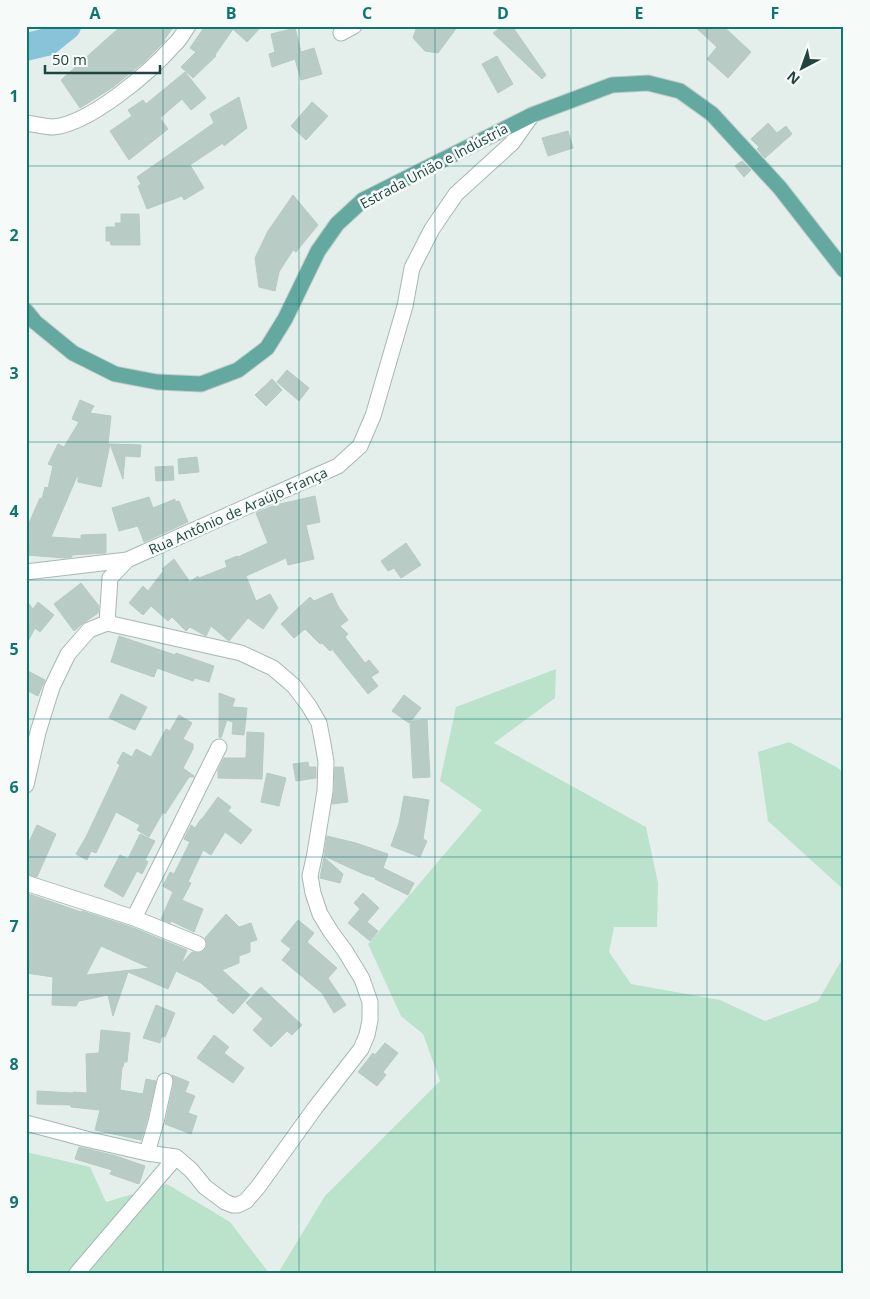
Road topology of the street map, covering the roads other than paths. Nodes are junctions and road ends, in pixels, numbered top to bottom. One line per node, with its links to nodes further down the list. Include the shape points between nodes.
1 (188, 26): 3 (street, via 176,44 139,79 100,108 53,127)
2 (532, 115): 4 (main road, Estrada União e Indústria, via 612,85 648,83 680,91 712,114 760,166); 5 (main road, Estrada União e Indústria, via 363,200 338,224 318,251 286,319 267,348 238,370 201,384 157,382 115,374 73,353 35,322); 6 (street, Rua Antônio de Araújo França, via 512,144 456,194 432,229 412,268 405,306 373,416 360,446 338,466)
3 (26, 123)
4 (844, 270)
5 (26, 310)
6 (127, 560): 7 (street); 8 (street, Rua Antônio de Araújo França, via 110,578)
7 (26, 572)
8 (107, 623): 9 (street, via 89,630 68,654); 18 (street, via 240,653 273,668 294,686 309,706 319,723 326,762 325,791 310,876 313,893 327,926 362,979 370,1002 370,1020 362,1049 246,1201 238,1205 225,1202)
9 (32, 730): 11 (street)
10 (219, 747): 13 (street)
11 (26, 784)
12 (26, 883): 13 (street)
13 (134, 918): 14 (street)
14 (198, 944)
15 (165, 1081): 17 (street)
16 (26, 1123): 17 (street)
17 (147, 1153): 18 (street)
18 (176, 1157): 19 (street)
19 (77, 1273)

